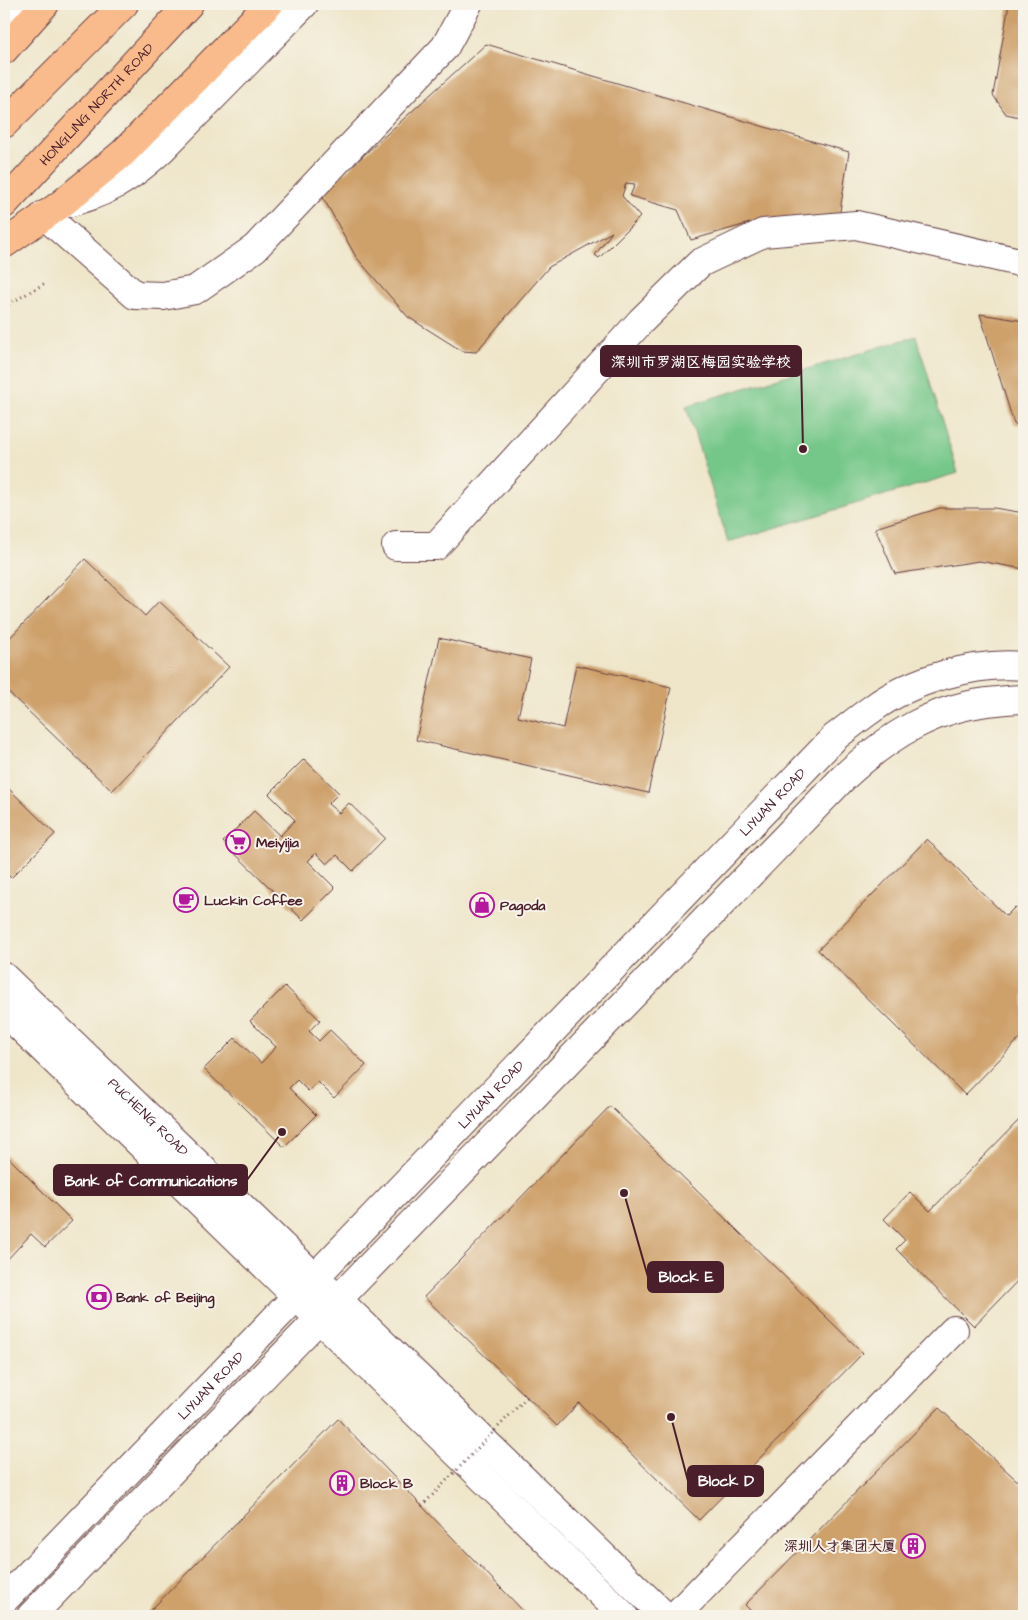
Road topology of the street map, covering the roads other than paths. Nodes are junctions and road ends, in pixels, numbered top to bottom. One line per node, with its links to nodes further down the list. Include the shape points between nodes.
1 (11, 4): 8 (street)
2 (45, 4): 9 (main road)
3 (124, 4): 10 (main road)
4 (189, 4): 11 (main road, HONGLING NORTH ROAD)
5 (269, 4): 12 (main road, via 123,153)
6 (304, 4): 12 (street, via 141,168 111,189)
7 (468, 4): 12 (street, via 445,47 254,248 196,290 163,296 135,295)
8 (4, 12)
9 (4, 50)
10 (4, 124)
11 (4, 204)
12 (52, 210): 13 (main road)
13 (4, 244)
14 (1024, 263): 15 (street, via 856,225 763,234 700,263 641,322 436,546)
15 (396, 546)
16 (1024, 666): 20 (street, LIYUAN ROAD, via 957,671 915,685 873,708 835,738)
17 (1024, 699): 21 (street, via 976,703 936,714 898,733 867,755)
18 (4, 977): 20 (street, PUCHENG ROAD)
19 (4, 1011): 20 (street, PUCHENG ROAD)
20 (305, 1287): 21 (street, PUCHENG ROAD); 23 (street, LIYUAN ROAD)
21 (328, 1309): 24 (street); 25 (street); 26 (street)
22 (954, 1330): 27 (street)
23 (4, 1600)
24 (31, 1616)
25 (624, 1616)
26 (665, 1616)
27 (674, 1616)

